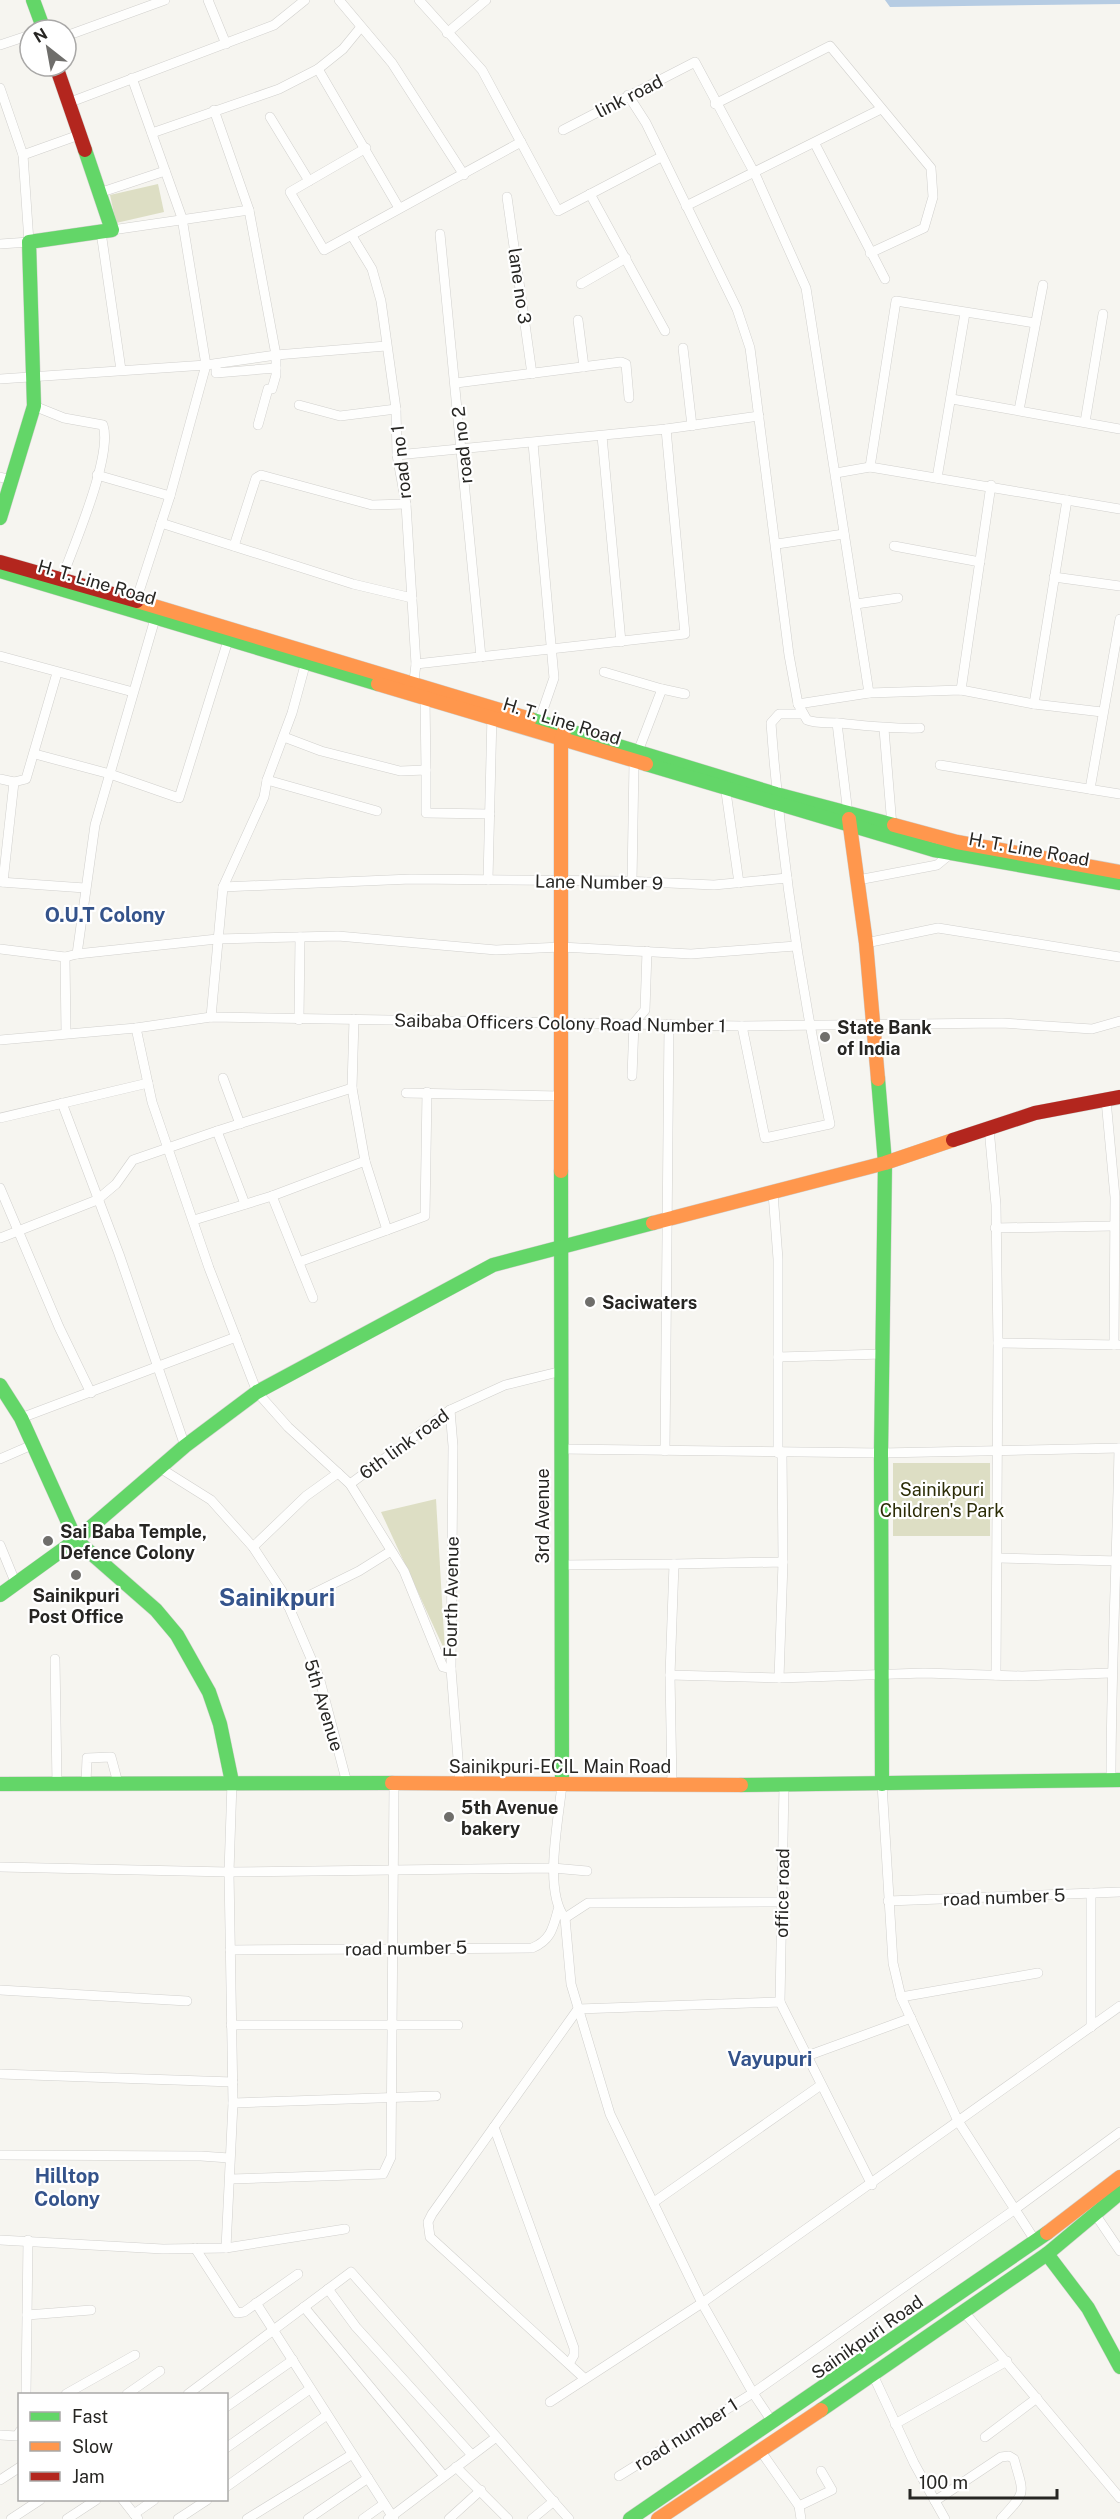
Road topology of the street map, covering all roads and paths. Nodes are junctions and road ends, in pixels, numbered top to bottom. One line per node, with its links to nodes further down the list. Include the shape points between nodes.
1 (33, 0): 8 (street)
2 (165, 0): 10 (street)
3 (208, 0): 13 (street)
4 (305, 0): 13 (street, via 274,25)
5 (339, 0): 9 (street)
6 (419, 0): 11 (street)
7 (486, 0): 11 (street)
8 (40, 18)
9 (362, 27): 15 (street); 36 (street, via 392,63)
10 (78, 32)
11 (447, 33): 29 (street, via 482,70)
12 (18, 39): 14 (street)
13 (226, 44): 17 (street)
14 (0, 45)
15 (318, 69): 24 (street, via 279,89); 31 (street)
16 (60, 78): 20 (street)
17 (132, 78): 20 (street); 27 (street)
18 (0, 88): 22 (street)
19 (628, 95): 21 (street, link road, via 695,62); 26 (street, link road); 33 (street)
20 (68, 103): 28 (street)
21 (715, 104): 23 (street, via 830,46); 35 (street)
22 (3, 106): 32 (street)
23 (881, 109): 30 (street); 50 (street, via 931,168 933,197 924,228)
24 (214, 110): 27 (street); 43 (street)
25 (270, 117): 37 (street)
26 (563, 130)
27 (152, 133): 34 (street)
28 (79, 135): 32 (street); 38 (street)
29 (521, 142): 36 (street); 39 (street, via 558,211)
30 (815, 144): 35 (street); 50 (street)
31 (366, 148): 37 (street); 42 (street)
32 (23, 155): 48 (street)
33 (661, 157): 39 (street); 41 (street)
34 (165, 171): 38 (street); 44 (street)
35 (755, 174): 41 (street); 88 (street, via 806,288)
36 (464, 175): 42 (street)
37 (309, 181): 47 (street, via 290,192 324,250)
38 (99, 193): 45 (street)
39 (590, 194): 51 (street)
40 (507, 197): 67 (street, lane no 3)
41 (686, 206): 77 (street, via 737,309 750,348)
42 (399, 208): 47 (street)
43 (249, 210): 44 (street); 62 (street)
44 (182, 218): 45 (street); 63 (street)
45 (107, 231): 48 (street); 66 (street)
46 (440, 234): 70 (street, road no 2)
47 (352, 236): 60 (street, road no 1, via 375,278)
48 (29, 242): 49 (street); 68 (street)
49 (0, 244)
50 (870, 254): 52 (street)
51 (626, 258): 53 (street); 59 (street)
52 (885, 279)
53 (580, 284)
54 (1043, 285): 58 (street)
55 (965, 313): 58 (street); 72 (street); 87 (street, via 896,301)
56 (1103, 314): 78 (street)
57 (578, 320): 65 (street)
58 (1035, 323): 76 (street)
59 (665, 332)
60 (386, 346): 62 (street); 75 (street, road no 1)
61 (683, 348): 80 (street)
62 (276, 355): 63 (street); 64 (street)
63 (211, 364): 64 (street, via 216,373); 66 (street); 93 (street)
64 (276, 368): 79 (street)
65 (584, 368): 67 (street); 71 (street, via 624,362)
66 (121, 370): 68 (street)
67 (532, 374): 70 (street)
68 (34, 377): 69 (street); 74 (street)
69 (0, 379)
70 (456, 383): 85 (street, road no 2)
71 (629, 398)
72 (952, 399): 76 (street); 90 (street)
73 (299, 405): 75 (street, via 340,416)
74 (34, 406): 89 (street, via 64,418 103,425 105,448); 91 (street)
75 (396, 409): 86 (street, road no 1)
76 (1019, 410): 78 (street)
77 (759, 416): 80 (street); 100 (street)
78 (1084, 423): 82 (street)
79 (258, 425)
80 (692, 426): 81 (street)
81 (666, 429): 83 (street); 116 (street, via 685,634)
82 (1120, 429)
83 (602, 436): 84 (street); 116 (street)
84 (533, 443): 85 (street); 117 (street)
85 (463, 449): 86 (street); 120 (street, road no 2)
86 (397, 455): 95 (street, road no 1)
87 (870, 467): 88 (street); 90 (street)
88 (836, 473): 99 (street)
89 (97, 475): 93 (street); 107 (street)
90 (937, 478): 92 (street)
91 (6, 479): 97 (street)
92 (991, 485): 94 (street); 104 (street)
93 (170, 496): 98 (street)
94 (1067, 500): 96 (street); 106 (street)
95 (406, 504): 101 (street, via 372,505 261,475 256,478); 109 (street, road no 1)
96 (1120, 508)
97 (0, 518)
98 (161, 523): 101 (street); 112 (street)
99 (844, 534): 100 (street); 111 (street)
100 (777, 544): 130 (street)
101 (234, 546): 109 (street, via 353,584)
102 (894, 546): 104 (street)
103 (0, 561): 107 (street, H. T. Line Road)
104 (980, 562): 125 (street)
105 (0, 571): 112 (street, H. T. Line Road)
106 (1054, 577): 108 (street); 131 (street)
107 (62, 578): 112 (street, H. T. Line Road)
108 (1120, 586)
109 (412, 598): 121 (street, road no 1)
110 (898, 598): 111 (street)
111 (855, 604): 128 (street)
112 (135, 605): 113 (street, H. T. Line Road)
113 (157, 612): 115 (street, H. T. Line Road); 126 (street)
114 (1120, 619): 133 (street)
115 (230, 634): 119 (street, H. T. Line Road); 145 (street, via 179,798)
116 (621, 642): 117 (street)
117 (552, 650): 120 (street); 136 (street, via 554,678)
118 (0, 656): 123 (street)
119 (307, 657): 127 (street, H. T. Line Road); 140 (street)
120 (481, 657): 121 (street)
121 (416, 664): 127 (street, road no 1)
122 (604, 672): 124 (street)
123 (57, 673): 126 (street); 141 (street)
124 (662, 688): 129 (street); 142 (street)
125 (961, 690): 128 (street); 131 (street)
126 (133, 692): 145 (street)
127 (417, 692): 132 (street, H. T. Line Road); 144 (street, road no 1)
128 (869, 693): 130 (street)
129 (685, 694)
130 (798, 704): 134 (street)
131 (1034, 704): 133 (street)
132 (492, 712): 136 (street, H. T. Line Road); 154 (street)
133 (1102, 712): 150 (street)
134 (803, 714): 135 (street, via 818,724); 152 (street, via 779,714 771,723)
135 (837, 723): 138 (street); 155 (street)
136 (537, 727): 139 (street, H. T. Line Road)
137 (920, 728): 138 (street)
138 (884, 729): 156 (street)
139 (563, 735): 142 (street, H. T. Line Road); 161 (street, 3rd Avenue)
140 (284, 737): 144 (street, via 321,751 400,771); 147 (street)
141 (35, 754): 145 (street); 148 (street, via 26,779)
142 (636, 757): 149 (street, H. T. Line Road); 164 (street)
143 (940, 765): 150 (street)
144 (426, 770): 154 (street, road no 1, via 426,813)
145 (110, 774): 168 (street, via 95,825)
146 (0, 780): 148 (street)
147 (267, 780): 153 (street); 167 (street, via 264,797)
148 (14, 782): 163 (street)
149 (725, 783): 152 (street, H. T. Line Road); 165 (street)
150 (1090, 789): 151 (street)
151 (1120, 794)
152 (777, 799): 155 (street, H. T. Line Road); 159 (street)
153 (377, 811)
154 (490, 814): 160 (street)
155 (849, 819): 156 (street, H. T. Line Road); 157 (street, H. T. Line Road); 162 (street)
156 (892, 826): 157 (street, H. T. Line Road)
157 (955, 848): 158 (street, H. T. Line Road); 162 (street, via 937,865); 166 (street, H. T. Line Road)
158 (1120, 872)
159 (787, 878): 165 (street, Lane Number 9); 172 (street)
160 (488, 880): 161 (street, Lane Number 9); 167 (street, Lane Number 9, via 411,879)
161 (562, 880): 164 (street, Lane Number 9); 173 (street, 3rd Avenue)
162 (858, 880): 171 (street)
163 (1, 882): 168 (street)
164 (632, 882): 165 (street, Lane Number 9)
165 (740, 883)
166 (1120, 883)
167 (223, 887): 170 (street)
168 (85, 888): 176 (street)
169 (300, 937): 170 (street); 173 (street, via 338,936 496,950); 181 (street)
170 (217, 939): 176 (street); 179 (street)
171 (866, 943): 178 (street, via 938,928); 188 (street)
172 (796, 946): 175 (street, via 691,954); 187 (street)
173 (561, 947): 175 (street); 182 (street, 3rd Avenue)
174 (0, 949): 177 (street)
175 (647, 951): 184 (street, via 645,1010)
176 (76, 954): 177 (street)
177 (65, 957): 190 (street)
178 (1120, 957)
179 (211, 1017): 181 (street, Saibaba Officers Colony Road Number 1); 189 (street, Saibaba Officers Colony Road Number 1)
180 (354, 1019): 181 (street, Saibaba Officers Colony Road Number 1); 182 (street, Saibaba Officers Colony Road Number 1); 195 (street)
181 (299, 1020)
182 (560, 1022): 184 (street, Saibaba Officers Colony Road Number 1); 198 (street, 3rd Avenue)
183 (1120, 1022): 188 (street, Saibaba Officers Colony Road Number 1, via 1092,1029 1002,1023)
184 (634, 1023): 185 (street, Saibaba Officers Colony Road Number 1); 192 (street)
185 (669, 1024): 186 (street, Saibaba Officers Colony Road Number 1); 214 (street)
186 (742, 1026): 187 (street, Saibaba Officers Colony Road Number 1); 187 (street, via 765,1138 830,1124)
187 (809, 1026): 188 (street, Saibaba Officers Colony Road Number 1)
188 (873, 1026): 207 (street)
189 (136, 1028): 190 (street, Saibaba Officers Colony Road Number 1); 194 (street)
190 (66, 1033): 191 (street, Saibaba Officers Colony Road Number 1)
191 (0, 1040)
192 (632, 1076)
193 (223, 1078): 202 (street)
194 (148, 1083): 200 (street); 205 (street)
195 (352, 1088): 202 (street); 206 (street)
196 (427, 1092): 197 (street); 198 (street); 217 (street, via 425,1216)
197 (406, 1093)
198 (561, 1095): 220 (street, 3rd Avenue)
199 (1113, 1099): 203 (street, via 1035,1113); 215 (street)
200 (62, 1103): 201 (street); 211 (street)
201 (0, 1118)
202 (240, 1124): 204 (street)
203 (988, 1128): 207 (street); 216 (street)
204 (217, 1131): 205 (street); 212 (street)
205 (169, 1147): 211 (street, via 133,1160 116,1184); 213 (street)
206 (365, 1161): 210 (street); 217 (street)
207 (885, 1163): 209 (street); 226 (street)
208 (0, 1188): 218 (street)
209 (772, 1193): 214 (street); 227 (street, via 778,1259)
210 (272, 1196): 212 (street); 221 (street)
211 (98, 1200): 218 (street); 228 (street)
212 (245, 1204): 213 (street)
213 (194, 1220): 223 (street)
214 (667, 1221): 220 (street); 240 (street)
215 (1114, 1226): 216 (street); 225 (street)
216 (995, 1228): 224 (street)
217 (387, 1230): 221 (street)
218 (19, 1232): 219 (street); 232 (street)
219 (0, 1238)
220 (560, 1248): 229 (street, 3rd Avenue); 231 (street, via 493,1265)
221 (298, 1262): 222 (street)
222 (313, 1298)
223 (236, 1336): 228 (street); 231 (street)
224 (998, 1343): 225 (street); 239 (street)
225 (1117, 1345)
226 (883, 1354): 227 (street); 242 (street)
227 (778, 1357): 241 (street)
228 (157, 1365): 232 (street); 236 (street)
229 (562, 1371): 233 (street, 6th link road, via 505,1385); 238 (street, 3rd Avenue)
230 (0, 1385): 234 (street)
231 (257, 1392): 236 (street); 245 (street)
232 (91, 1393): 234 (street)
233 (450, 1410): 246 (street, 6th link road); 260 (street, Fourth Avenue)
234 (21, 1418): 235 (street)
235 (32, 1444): 243 (street); 247 (street)
236 (185, 1446): 244 (street)
237 (1120, 1448): 239 (street); 252 (street)
238 (560, 1449): 240 (street); 255 (street, 3rd Avenue)
239 (998, 1450): 242 (street); 251 (street)
240 (664, 1451): 241 (street)
241 (780, 1453): 242 (street); 253 (street)
242 (880, 1454): 262 (street)
243 (0, 1459)
244 (160, 1468): 247 (street); 249 (street, 5th Avenue, via 211,1500)
245 (338, 1473): 246 (street); 249 (street)
246 (350, 1484): 250 (street)
247 (76, 1540): 256 (street); 267 (street, via 156,1610 177,1635 208,1692 220,1724)
248 (0, 1545): 256 (street)
249 (253, 1547): 258 (street, 5th Avenue)
250 (392, 1551): 258 (street); 260 (street, via 404,1571 436,1654 443,1667)
251 (998, 1558): 252 (street); 264 (street)
252 (1118, 1561): 261 (street)
253 (783, 1562): 254 (street); 265 (street)
254 (674, 1564): 255 (street); 263 (street)
255 (560, 1565): 275 (street, 3rd Avenue)
256 (16, 1584): 257 (street)
257 (0, 1595)
258 (288, 1606): 270 (street, 5th Avenue, via 319,1677)
259 (55, 1659): 272 (street)
260 (451, 1669): 274 (street, Fourth Avenue)
261 (1111, 1673): 264 (street); 266 (street)
262 (880, 1674): 264 (street); 265 (street); 277 (street)
263 (670, 1675): 265 (street); 276 (street)
264 (996, 1675)
265 (779, 1678)
266 (1115, 1780): 277 (street, Sainikpuri-ECIL Main Road)
267 (232, 1782): 269 (street, Sainikpuri-ECIL Main Road); 270 (street, Sainikpuri-ECIL Main Road); 283 (street)
268 (86, 1783): 269 (street, Sainikpuri-ECIL Main Road); 269 (street, via 87,1758 111,1757); 272 (street, Sainikpuri-ECIL Main Road)
269 (118, 1783)
270 (346, 1783): 273 (street, Sainikpuri-ECIL Main Road)
271 (0, 1784): 272 (street, Sainikpuri-ECIL Main Road)
272 (57, 1784)
273 (393, 1784): 274 (street, Sainikpuri-ECIL Main Road); 281 (street)
274 (460, 1784): 275 (street, Sainikpuri-ECIL Main Road)
275 (562, 1784): 276 (street, Sainikpuri-ECIL Main Road); 280 (street)
276 (672, 1784): 278 (street, Sainikpuri-ECIL Main Road)
277 (882, 1784): 278 (street, Sainikpuri-ECIL Main Road); 286 (street)
278 (784, 1785): 287 (street, office road)
279 (0, 1868): 283 (street)
280 (553, 1868): 281 (street); 282 (street); 288 (street)
281 (392, 1871): 283 (street); 290 (street)
282 (587, 1871)
283 (229, 1872): 291 (street)
284 (1120, 1892): 285 (street, road number 5)
285 (1090, 1893): 286 (street, road number 5); 303 (street)
286 (888, 1901): 294 (street, via 893,1963)
287 (781, 1902): 289 (street, via 588,1903); 296 (street, office road)
288 (558, 1910): 289 (street); 290 (street, road number 5, via 552,1933 544,1943 532,1948)
289 (565, 1918): 298 (street, via 571,1984)
290 (391, 1948): 291 (street, road number 5); 301 (street)
291 (230, 1950): 300 (street)
292 (1038, 1973): 294 (street)
293 (0, 1990): 295 (street)
294 (901, 1997): 299 (street)
295 (187, 2001)
296 (780, 2002): 298 (street); 304 (street)
297 (1120, 2006): 303 (street)
298 (579, 2009): 312 (street); 320 (street, via 610,2114)
299 (911, 2019): 304 (street); 311 (street)
300 (231, 2025): 301 (street); 306 (street)
301 (391, 2025): 302 (street); 309 (street)
302 (458, 2025)
303 (1091, 2027): 311 (street)
304 (807, 2056): 307 (street)
305 (0, 2073): 306 (street)
306 (232, 2082): 310 (street)
307 (822, 2085): 318 (street); 320 (street)
308 (436, 2096): 309 (street)
309 (391, 2099): 310 (street); 317 (street, via 391,2157 383,2174)
310 (233, 2103): 315 (street)
311 (958, 2121): 318 (street); 321 (street)
312 (494, 2127): 345 (street, via 574,2348); 345 (street, via 432,2214 427,2229 430,2237)
313 (1120, 2132): 321 (street, road number 1)
314 (0, 2155): 315 (street)
315 (229, 2158): 317 (street)
316 (1120, 2177): 326 (street, Sainikpuri Road)
317 (230, 2179): 328 (street)
318 (872, 2185): 334 (street)
319 (1120, 2193): 322 (street, Sainikpuri Road)
320 (654, 2202): 334 (street)
321 (1014, 2210): 326 (street); 355 (street, road number 1)
322 (1095, 2214): 329 (street); 330 (street, Sainikpuri Road)
323 (345, 2229): 328 (street)
324 (0, 2240): 325 (street)
325 (28, 2240): 327 (street); 338 (street)
326 (1036, 2242): 339 (street, Sainikpuri Road)
327 (195, 2248): 328 (street); 333 (street, via 237,2313)
328 (226, 2248)
329 (1120, 2251)
330 (1047, 2254): 337 (street, Sainikpuri Road); 346 (street, via 1108,2338)
331 (298, 2274): 333 (street)
332 (328, 2289): 335 (street); 364 (street, via 351,2272); 368 (street, via 356,2327)
333 (256, 2303): 340 (street)
334 (702, 2303): 349 (street); 355 (street)
335 (304, 2307): 340 (street); 373 (street)
336 (91, 2310): 338 (street)
337 (965, 2313): 341 (street, Sainikpuri Road); 344 (street)
338 (27, 2315): 351 (street)
339 (919, 2323): 341 (street); 360 (street, Sainikpuri Road)
340 (273, 2332): 343 (street); 354 (street)
341 (929, 2338): 348 (street, Sainikpuri Road)
342 (135, 2355): 352 (street)
343 (293, 2360): 350 (street); 358 (street)
344 (1007, 2361): 356 (street); 361 (street)
345 (570, 2362): 349 (street)
346 (1120, 2367)
347 (160, 2371): 353 (street)
348 (874, 2377): 361 (street); 367 (street, Sainikpuri Road)
349 (584, 2378): 357 (street)
350 (310, 2389): 359 (street); 366 (street)
351 (26, 2393)
352 (68, 2393)
353 (128, 2393)
354 (189, 2393)
355 (753, 2393): 360 (street); 374 (street, road number 1)
356 (1037, 2398): 365 (street); 379 (street)
357 (550, 2402)
358 (228, 2406)
359 (327, 2415): 369 (street); 377 (street)
360 (774, 2423): 401 (street, Sainikpuri Road)
361 (895, 2424): 386 (street)
362 (18, 2434): 363 (street)
363 (0, 2435)
364 (495, 2438): 368 (street); 385 (street)
365 (986, 2438)
366 (228, 2447)
367 (760, 2450): 388 (street); 402 (street, Sainikpuri Road)
368 (471, 2454): 370 (street)
369 (351, 2455): 375 (street); 394 (street)
370 (456, 2467): 373 (street); 378 (street)
371 (18, 2468): 376 (street)
372 (821, 2471): 388 (street, via 832,2490)
373 (444, 2476): 390 (street)
374 (619, 2476)
375 (368, 2478): 387 (street); 395 (street)
376 (0, 2480)
377 (228, 2486)
378 (481, 2490): 397 (street); 398 (street)
379 (1120, 2498)
380 (37, 2501): 391 (street)
381 (93, 2501): 392 (street)
382 (125, 2501): 389 (street)
383 (152, 2501): 389 (street)
384 (204, 2501): 393 (street)
385 (554, 2501): 399 (street); 400 (street)
386 (935, 2501): 404 (street); 405 (street, via 1001,2457 1010,2456 1023,2491)
387 (384, 2504): 390 (street); 396 (street)
388 (800, 2506): 403 (street)
389 (136, 2516)
390 (391, 2518)
391 (11, 2519)
392 (67, 2519)
393 (178, 2519)
394 (247, 2519)
395 (308, 2519)
396 (363, 2519)
397 (448, 2519)
398 (508, 2519)
399 (532, 2519)
400 (569, 2519)
401 (630, 2519)
402 (658, 2519)
403 (801, 2519)
404 (945, 2519)
405 (1001, 2519)

